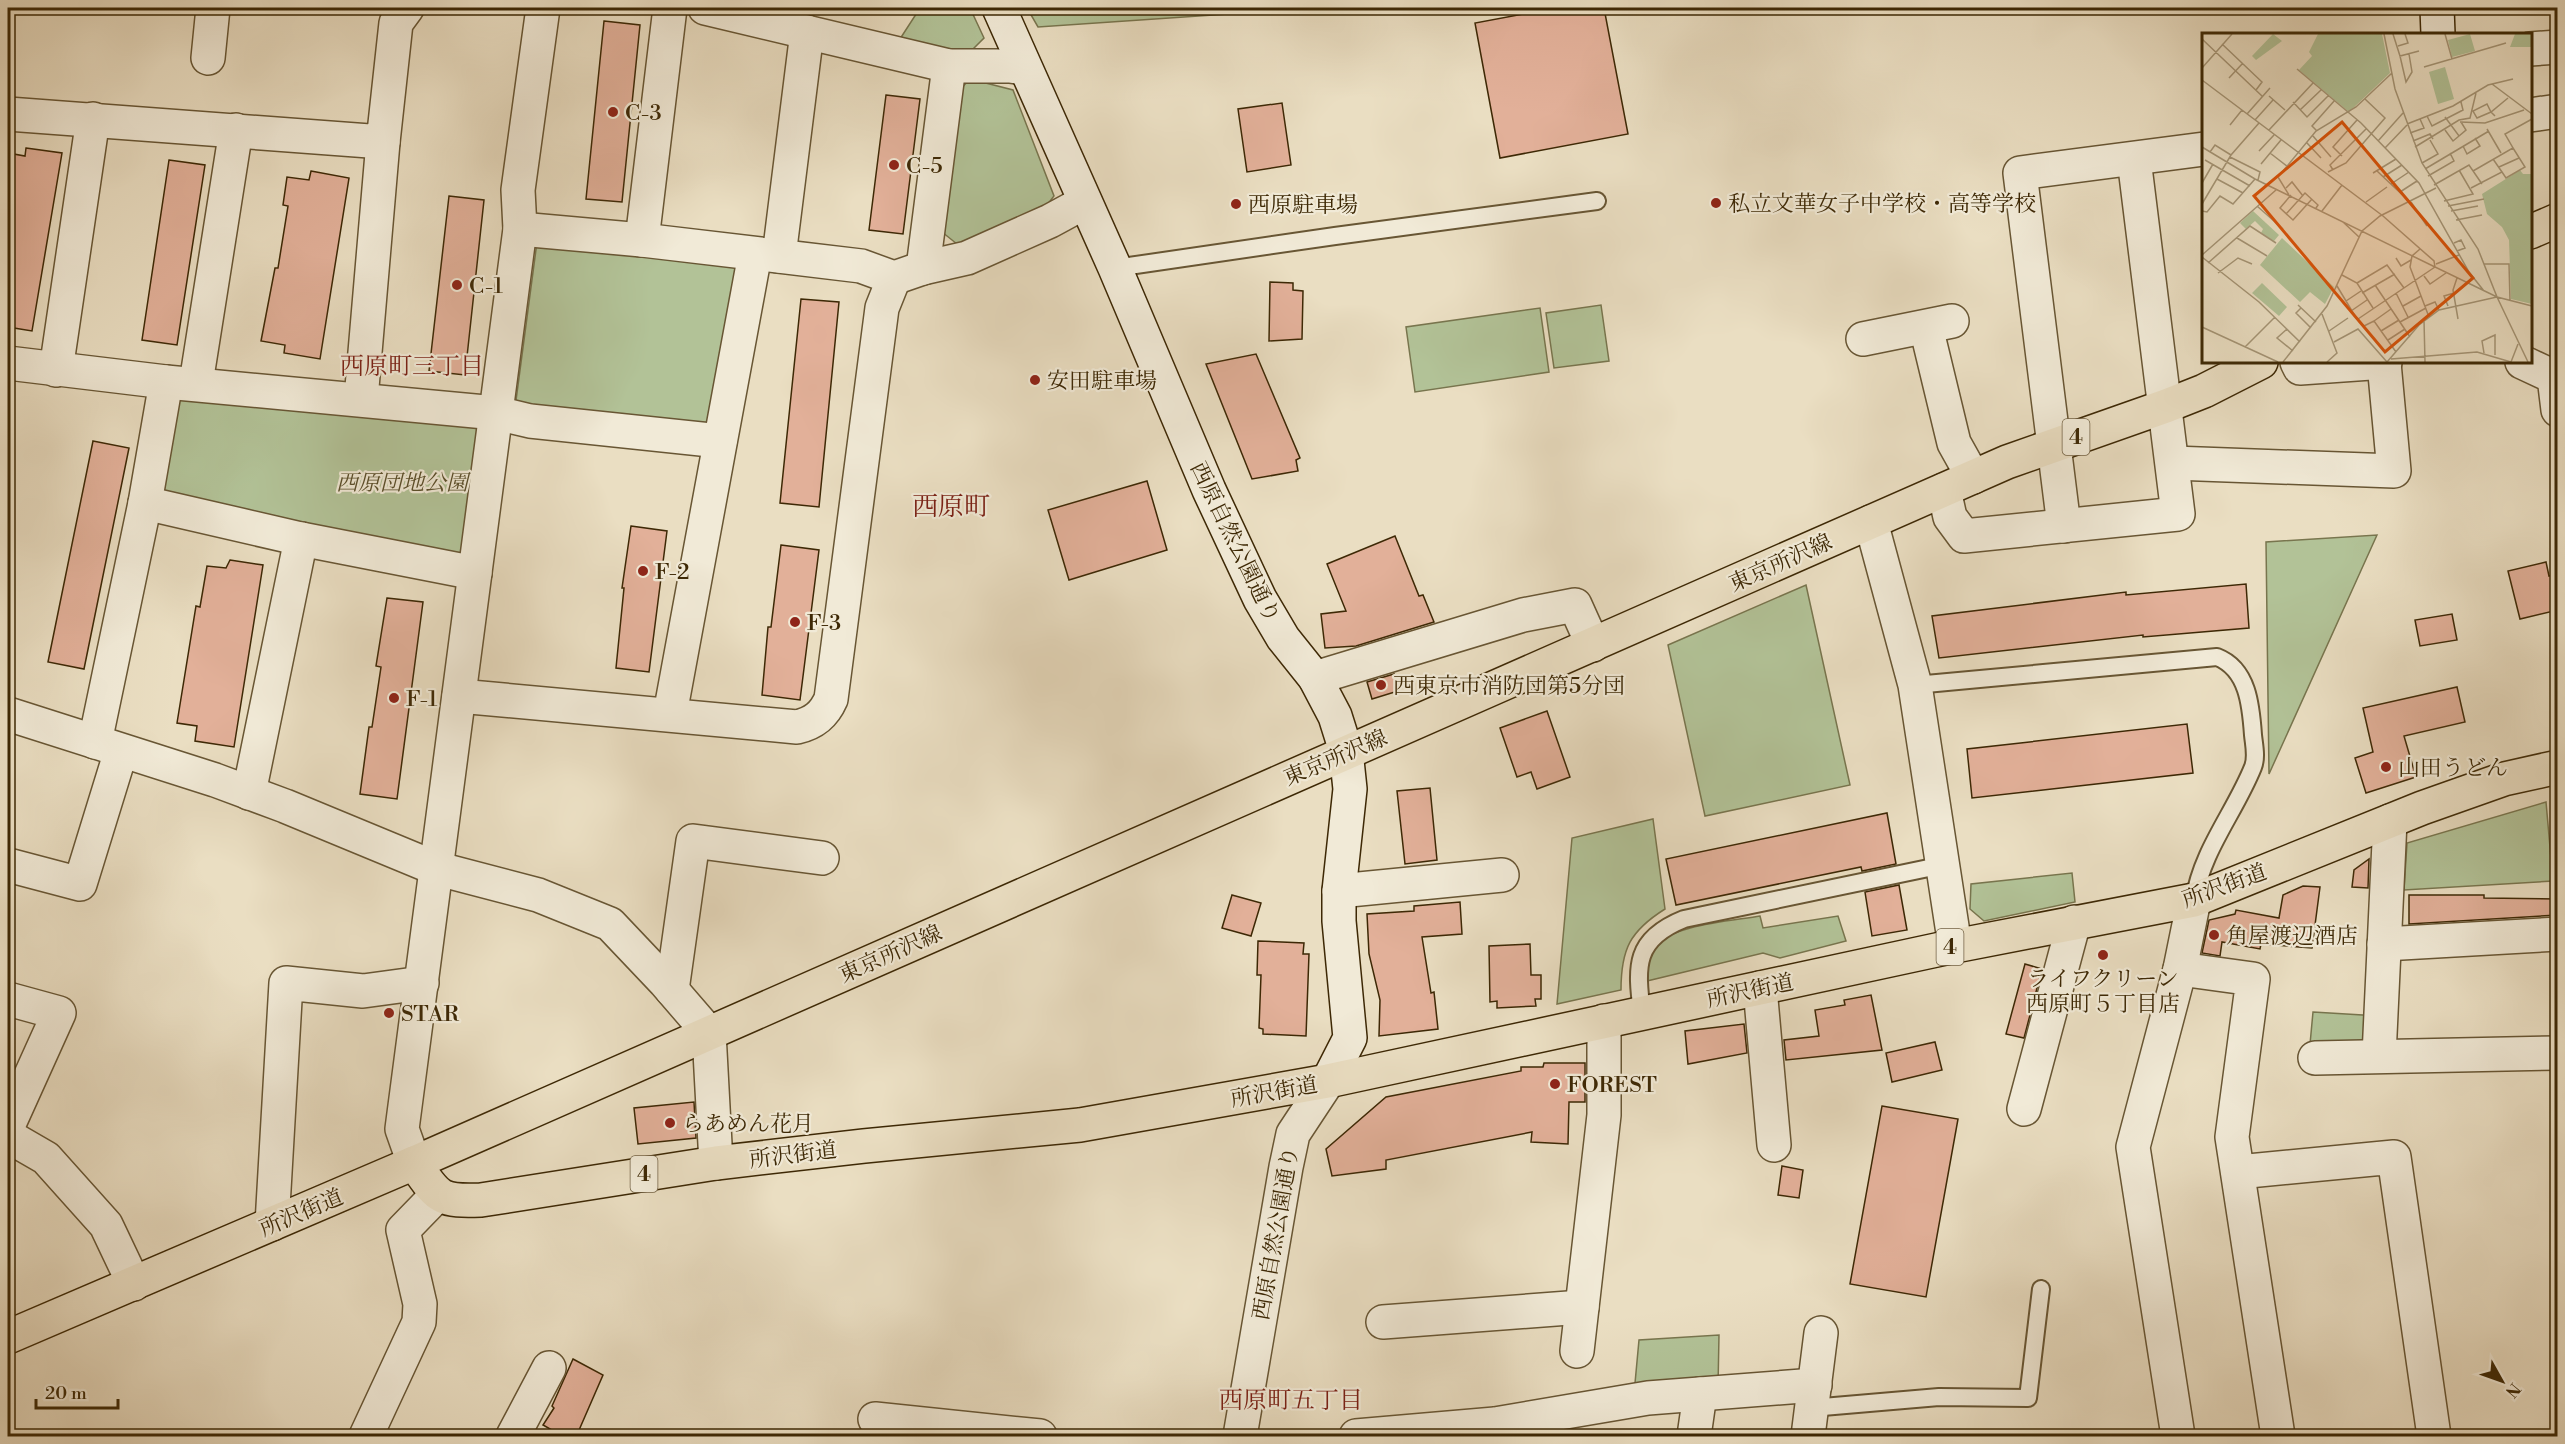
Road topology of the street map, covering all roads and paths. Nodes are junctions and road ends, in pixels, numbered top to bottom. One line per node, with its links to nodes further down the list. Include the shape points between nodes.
1 (213, 8): 12 (street)
2 (407, 8): 20 (street, via 396,23)
3 (543, 8): 26 (street, via 518,190)
4 (670, 8): 28 (street)
5 (705, 8): 8 (street)
6 (999, 8): 14 (street, 西原自然公園通り)
7 (2437, 8): 9 (street)
8 (807, 32): 13 (street); 29 (street)
9 (2438, 33)
10 (2558, 47): 11 (street)
11 (2532, 49)
12 (208, 58)
13 (950, 66): 14 (street); 31 (street)
14 (1025, 68): 24 (street, 西原自然公園通り)
15 (2558, 111): 17 (street)
16 (8, 114): 18 (street)
17 (2532, 115)
18 (93, 118): 19 (street); 39 (street)
19 (236, 130): 20 (street); 40 (street)
20 (383, 142): 41 (street)
21 (2202, 150): 22 (street)
22 (2134, 159): 42 (street); 46 (street, via 2020,173)
23 (1597, 201): 30 (lane)
24 (1085, 202): 30 (street, 西原自然公園通り); 31 (street, via 967,258)
25 (2558, 220): 27 (main road)
26 (520, 229): 28 (street); 44 (street)
27 (2532, 231)
28 (642, 240): 29 (street)
29 (767, 255): 31 (street); 45 (street)
30 (1115, 268): 55 (street, 西原自然公園通り, via 1260,599 1283,638)
31 (909, 273): 59 (street, via 882,308 831,699 826,710 797,728)
32 (1863, 339): 48 (street, via 1939,324)
33 (8, 363): 39 (street)
34 (2259, 363): 42 (main road, 東京所沢線 / 4)
35 (2297, 363): 36 (street, via 2300,368)
36 (2371, 363)
37 (2385, 363): 47 (street, via 2394,471)
38 (2524, 363): 43 (street, via 2554,377)
39 (56, 370): 40 (street)
40 (181, 383): 41 (street); 49 (street)
41 (361, 399): 44 (street)
42 (2166, 406): 46 (main road, 東京所沢線 / 4); 47 (street)
43 (2558, 410)
44 (496, 413): 45 (street, via 530,421); 53 (street)
45 (720, 441): 59 (street)
46 (2054, 444): 48 (main road, 東京所沢線 / 4); 51 (street)
47 (2173, 463): 51 (street, via 2178,514)
48 (1958, 484): 50 (main road, 東京所沢線 / 4); 51 (street, via 1950,517 1964,536)
49 (146, 503): 52 (street); 60 (street)
50 (1870, 522): 54 (main road, 東京所沢線 / 4); 56 (street)
51 (2064, 526)
52 (301, 539): 53 (street); 63 (street)
53 (475, 573): 57 (street)
54 (1593, 645): 55 (street, via 1575,605 1523,615); 61 (main road, 東京所沢線 / 4)
55 (1315, 678): 61 (street, 西原自然公園通り, via 1335,716)
56 (1915, 685): 67 (street); 71 (lane, via 2217,657 2228,661 2237,671 2250,702 2255,760 2198,875)
57 (459, 696): 59 (street); 68 (street)
58 (8, 714): 60 (street)
59 (670, 714)
60 (108, 746): 63 (street); 66 (street, via 80,884)
61 (1346, 751): 70 (street, 西原自然公園通り, via 1350,789); 83 (main road, 東京所沢線 / 4)
62 (2558, 766): 64 (main road, 所沢街道 / 4, via 2504,779)
63 (249, 793): 68 (street)
64 (2390, 821): 71 (main road, 所沢街道 / 4); 74 (street)
65 (822, 858): 79 (street, via 693,841)
66 (8, 865)
67 (1943, 865): 75 (street); 81 (lane, via 1671,924 1658,932 1639,961)
68 (435, 868): 77 (street); 79 (street, via 538,895 610,924)
69 (1502, 875): 70 (street)
70 (1339, 891): 87 (street, 西原自然公園通り, via 1338,921 1350,1038)
71 (2194, 900): 72 (main road, 所沢街道 / 4); 76 (street)
72 (2074, 922): 75 (main road, 所沢街道 / 4); 88 (street)
73 (2558, 934): 74 (street)
74 (2384, 944): 85 (street)
75 (1955, 946): 78 (main road, 所沢街道 / 4)
76 (2180, 969): 94 (street, via 2253,979 2232,1137); 117 (street, via 2133,1147)
77 (422, 983): 92 (street, via 402,1129); 96 (street, via 363,991 286,983)
78 (1760, 988): 81 (main road, 所沢街道 / 4); 91 (street)
79 (672, 990): 83 (street)
80 (8, 999): 89 (street, via 59,1013)
81 (1642, 1013): 82 (main road, 所沢街道 / 4)
82 (1604, 1021): 87 (main road, 所沢街道 / 4); 99 (street, via 1604,1115)
83 (709, 1033): 92 (main road, 東京所沢線 / 4); 93 (street)
84 (2558, 1053): 85 (street)
85 (2379, 1056): 86 (street)
86 (2315, 1058)
87 (1328, 1081): 93 (main road, 所沢街道 / 4, via 1080,1125); 114 (street, 西原自然公園通り, via 1293,1134)
88 (2024, 1109)
89 (8, 1126)
90 (8, 1136): 97 (street, via 46,1158 106,1226)
91 (1774, 1145)
92 (414, 1163): 95 (main road); 96 (main road, 所沢街道 / 4)
93 (716, 1163): 95 (main road, 所沢街道 / 4, via 481,1200 457,1201)
94 (2238, 1172): 118 (street); 119 (street, via 2394,1157)
95 (437, 1195): 111 (street, via 404,1230 420,1304 419,1322)
96 (272, 1224): 97 (main road, 所沢街道 / 4)
97 (134, 1284): 102 (main road, 所沢街道 / 4)
98 (2041, 1289): 106 (lane, via 2028,1398 1939,1397)
99 (1582, 1307): 100 (street, via 1474,1303); 103 (street)
100 (1383, 1322)
101 (1821, 1333): 106 (street)
102 (8, 1337)
103 (1577, 1352)
104 (549, 1368): 112 (street)
105 (1700, 1394): 106 (street); 108 (street, via 1648,1398); 116 (street)
106 (1811, 1410)
107 (875, 1419): 109 (street)
108 (1570, 1424): 110 (street, via 1495,1424)
109 (907, 1430): 113 (street)
110 (1424, 1433): 115 (street)
111 (366, 1437)
112 (513, 1437)
113 (1040, 1437)
114 (1240, 1437)
115 (1356, 1437)
116 (1694, 1437)
117 (2178, 1437)
118 (2277, 1437)
119 (2434, 1437)

